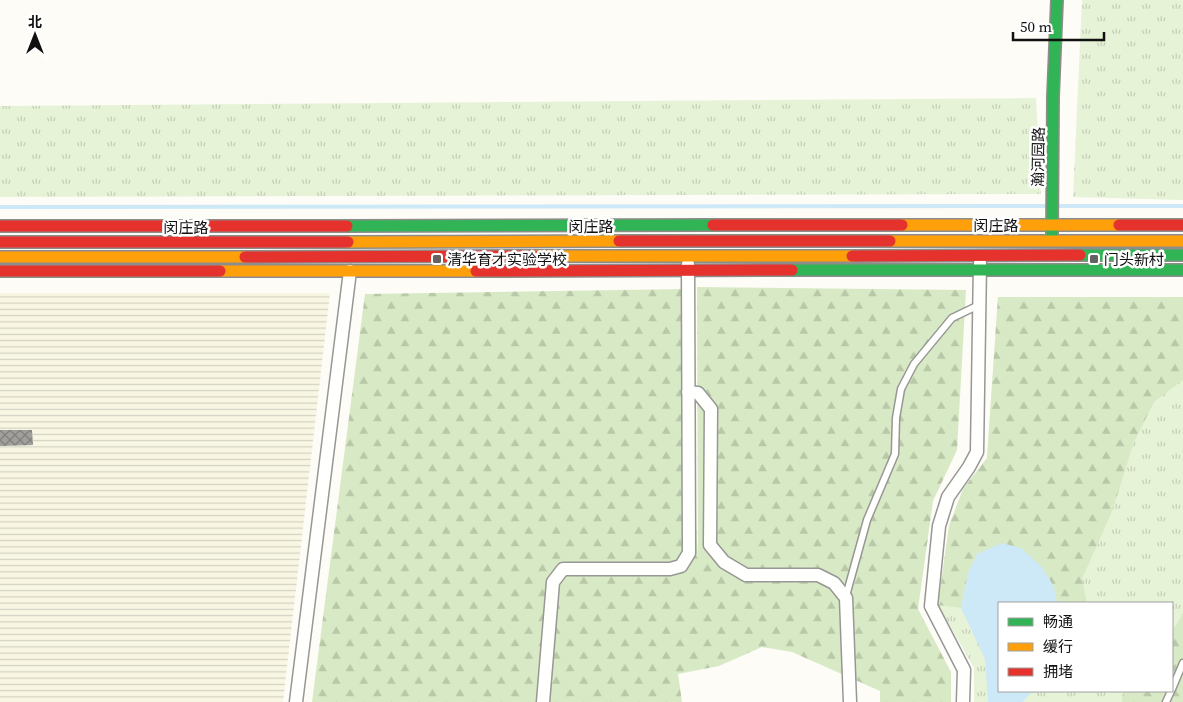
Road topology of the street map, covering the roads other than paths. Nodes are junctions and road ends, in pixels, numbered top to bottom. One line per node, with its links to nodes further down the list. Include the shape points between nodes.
1 (1057, 0): 4 (street, 瀚河园路)
2 (1183, 225): 4 (street, 闵庄路)
3 (0, 226): 4 (street, 闵庄路)
4 (1052, 226): 5 (street, 瀚河园路)
5 (1052, 240): 6 (street, 闵庄路); 7 (street, 闵庄路); 10 (street)
6 (1183, 241)
7 (0, 242)
8 (1183, 255): 10 (street, 闵庄路)
9 (688, 256): 10 (street, 闵庄路); 11 (street, 闵庄路); 12 (street)
10 (980, 256): 13 (street)
11 (0, 257)
12 (688, 270): 13 (street); 16 (street); 18 (street)
13 (980, 270): 14 (street); 17 (street)
14 (1183, 270)
15 (0, 271): 16 (street)
16 (350, 271): 22 (street)
17 (980, 305): 19 (lane, via 952,318 914,364 901,389 895,454 867,520); 25 (street, via 977,452 948,498 939,526 931,606 964,670)
18 (688, 392): 19 (street, via 698,393 711,409 710,545 724,562 746,575 818,575 834,583); 23 (street, via 689,553 681,566 670,569 563,569 553,582)
19 (846, 598): 24 (street)
20 (1183, 663): 21 (lane)
21 (1173, 686)
22 (296, 702)
23 (543, 702)
24 (850, 702)
25 (963, 702)

